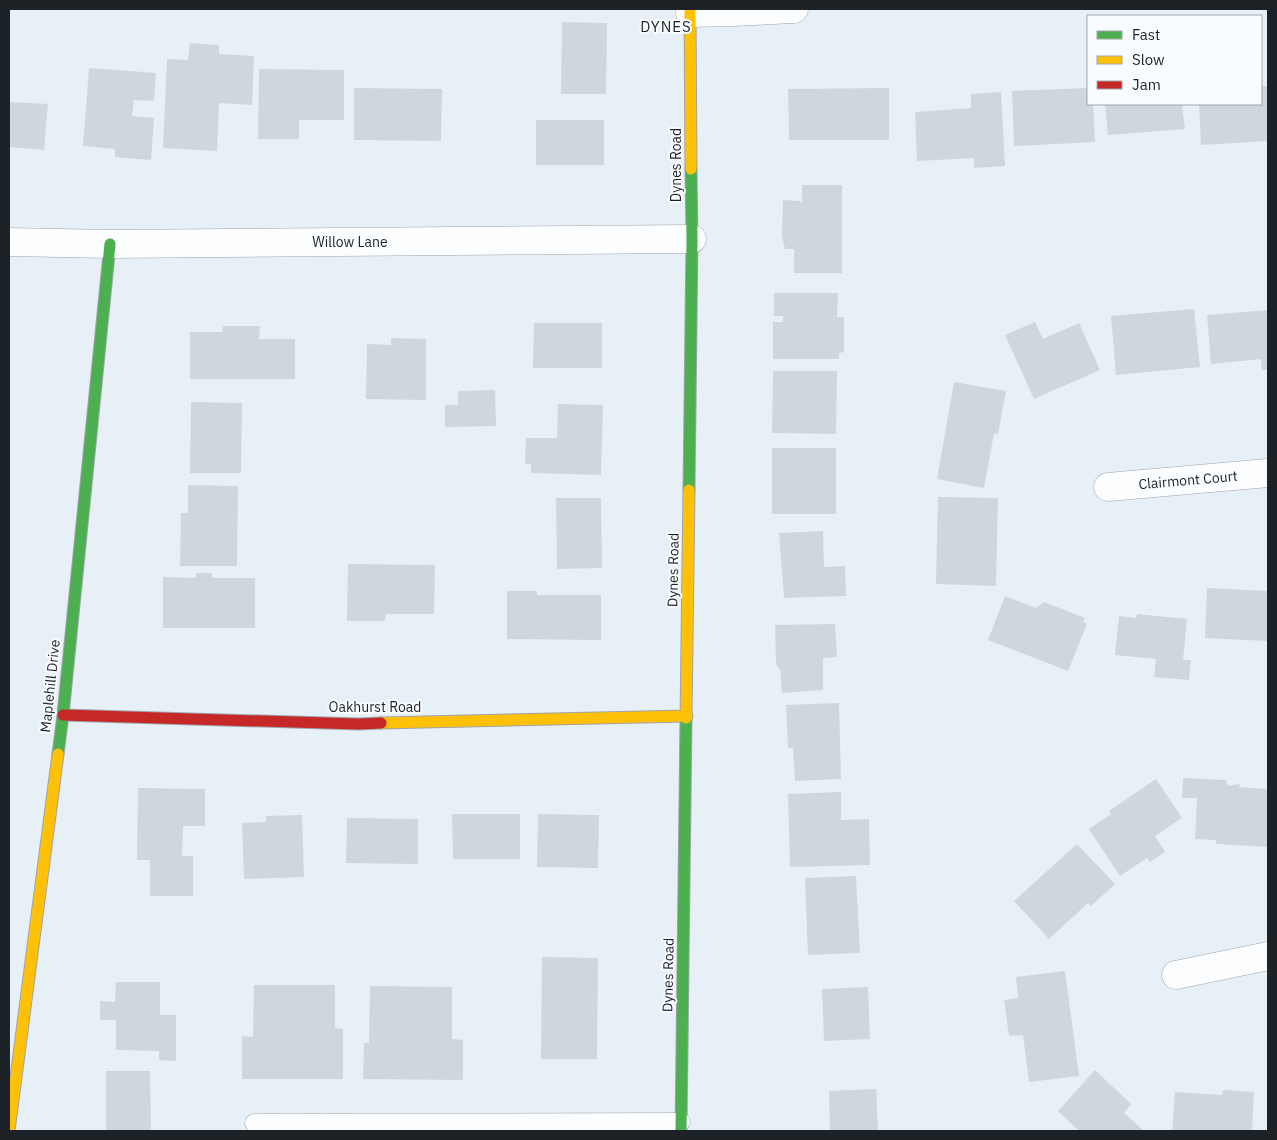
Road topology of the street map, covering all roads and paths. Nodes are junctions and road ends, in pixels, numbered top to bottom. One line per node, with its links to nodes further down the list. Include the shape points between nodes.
1 (794, 9): 2 (street)
2 (690, 11): 3 (street, Dynes Road)
3 (692, 239): 5 (street, Willow Lane); 9 (street, Dynes Road)
4 (9, 242): 5 (street, Willow Lane)
5 (110, 244): 8 (street, Maplehill Drive)
6 (1268, 473): 7 (street, Clairmont Court)
7 (1108, 487)
8 (63, 714): 9 (street, Oakhurst Road, via 358,724); 14 (street, Maplehill Drive)
9 (687, 716): 13 (street, Dynes Road)
10 (1268, 956): 11 (street)
11 (1176, 975)
12 (254, 1123): 13 (lane)
13 (681, 1126)
14 (9, 1131)

